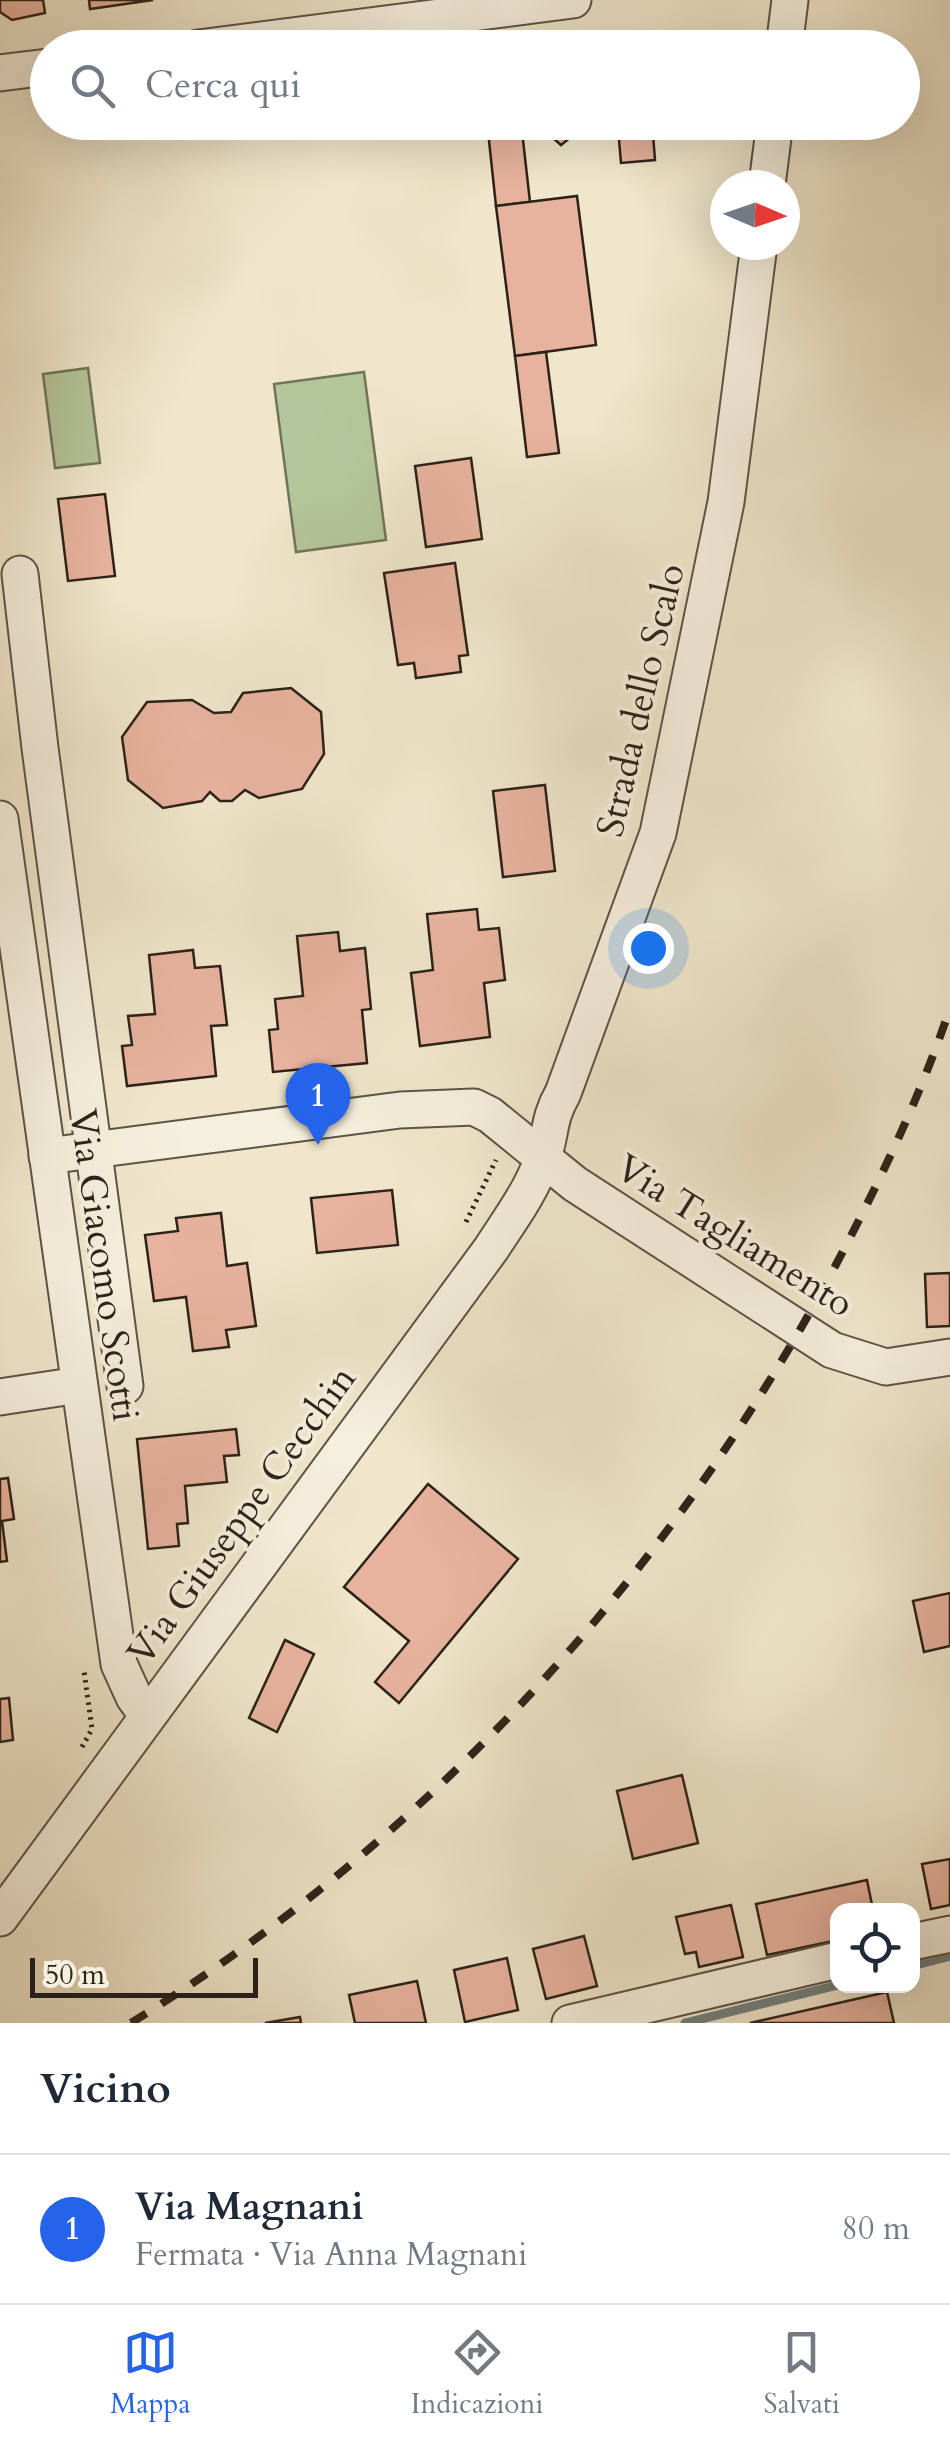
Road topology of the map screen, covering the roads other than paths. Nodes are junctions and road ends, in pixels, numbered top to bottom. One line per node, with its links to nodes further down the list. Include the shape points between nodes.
1 (573, 0): 3 (street)
2 (790, 0): 4 (street)
3 (339, 30)
4 (786, 30)
5 (30, 68): 6 (street)
6 (0, 72)
7 (772, 140): 8 (street)
8 (768, 170)
9 (757, 260): 15 (street, Strada dello Scalo, via 726,502 658,833 551,1114)
10 (20, 574): 13 (street)
11 (0, 819): 12 (street, Via Giacomo Scotti)
12 (8, 938): 14 (street, Via Giacomo Scotti)
13 (94, 1150): 14 (street, Via Tagliamento); 15 (street, Via Tagliamento, via 400,1110 474,1107); 18 (street)
14 (46, 1156): 17 (street, Via Giacomo Scotti)
15 (544, 1157): 16 (street, Via Tagliamento, via 575,1184 832,1350 886,1367); 20 (street, Via Giuseppe Cecchin, via 491,1249)
16 (950, 1357)
17 (79, 1385): 19 (street); 20 (street, Via Giacomo Scotti, via 118,1664)
18 (125, 1386)
19 (0, 1397)
20 (147, 1715): 21 (street, Via Giuseppe Cecchin)
21 (0, 1918)
22 (950, 1934): 23 (street)
23 (920, 1940)
24 (830, 1962): 25 (street)
25 (570, 2023)

